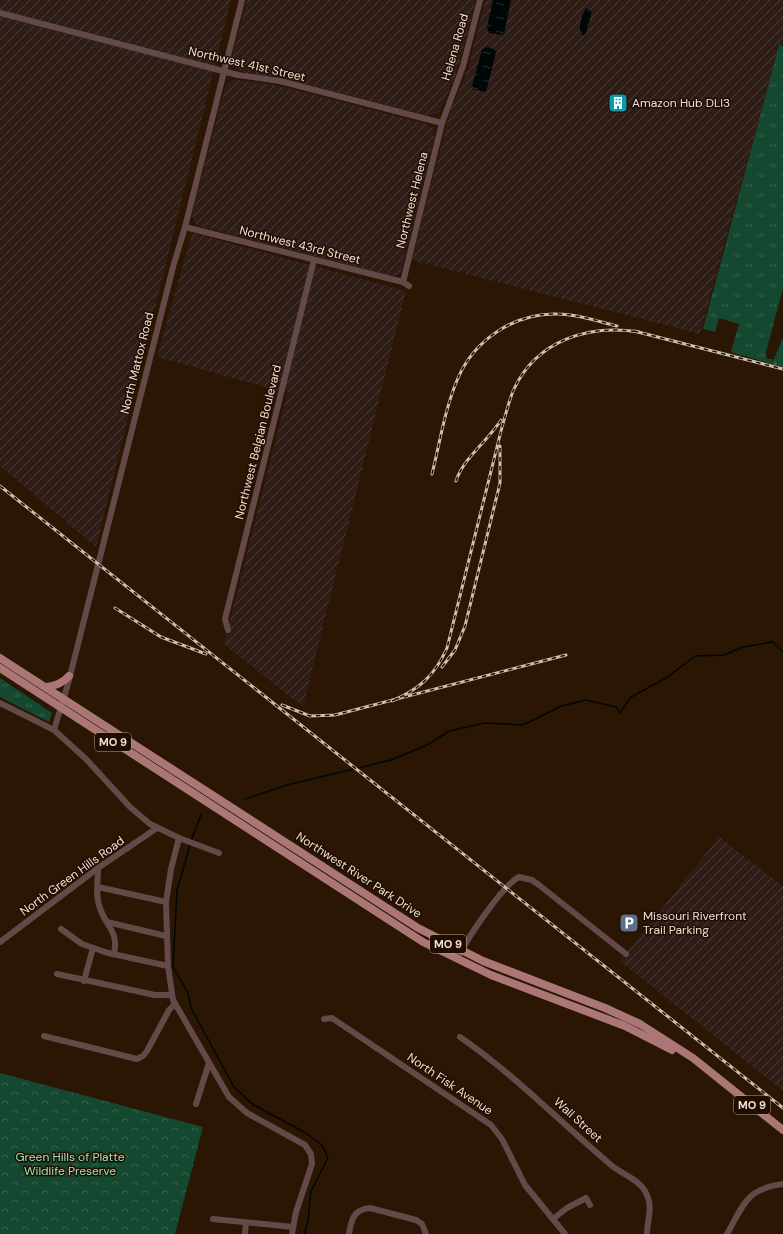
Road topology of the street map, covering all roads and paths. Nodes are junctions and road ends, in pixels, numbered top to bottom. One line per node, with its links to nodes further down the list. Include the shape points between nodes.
1 (242, 0): 4 (street, North Mattox Road)
2 (480, 0): 5 (street, Helena Road, via 463,66)
3 (0, 13): 4 (street, Northwest 41st Street)
4 (224, 71): 5 (street, Northwest 41st Street, via 252,79 280,81); 6 (street, North Mattox Road)
5 (442, 123): 8 (street, Northwest Helena)
6 (186, 227): 7 (street, Northwest 43rd Street); 13 (street, North Mattox Road, via 173,267)
7 (314, 260): 8 (street, Northwest 43rd Street); 10 (street, Northwest Belgian Boulevard, via 225,619)
8 (403, 282): 9 (street, Northwest 43rd Street)
9 (409, 286)
10 (228, 630)
11 (0, 658): 14 (main road, Northwest River Park Drive / MO 9)
12 (0, 668): 17 (main road, Northwest River Park Drive / MO 9)
13 (69, 676): 14 (main road, via 65,681); 15 (street, North Mattox Road)
14 (46, 687): 15 (main road, Northwest River Park Drive / MO 9)
15 (63, 698): 17 (street, North Mattox Road); 19 (main road, Northwest River Park Drive / MO 9)
16 (0, 703): 18 (street)
17 (60, 708): 18 (street, North Mattox Road); 19 (main road, Northwest River Park Drive / MO 9)
18 (54, 730): 20 (street, via 86,759 138,814)
19 (168, 772): 21 (main road, Northwest River Park Drive / MO 9, via 188,780); 23 (main road, Northwest River Park Drive / MO 9, via 184,788)
20 (157, 828): 22 (street); 25 (street, North Green Hills Road)
21 (275, 835): 23 (main road); 33 (main road, Northwest River Park Drive / MO 9, via 392,912)
22 (182, 839): 24 (street); 27 (street, via 171,869)
23 (269, 844): 36 (main road, Northwest River Park Drive / MO 9, via 402,929)
24 (219, 852)
25 (98, 868): 26 (street); 31 (street, North Green Hills Road)
26 (98, 887): 27 (street); 28 (street, via 100,908)
27 (166, 902): 30 (street)
28 (107, 922): 30 (street); 34 (street, via 114,934)
29 (61, 929): 32 (street, via 82,944)
30 (166, 936): 37 (street)
31 (0, 942)
32 (93, 948): 34 (street); 39 (street)
33 (461, 951): 35 (street, via 506,888 520,877 539,885); 36 (street); 46 (main road, Northwest River Park Drive / MO 9, via 635,1022 675,1046)
34 (114, 954): 37 (street)
35 (626, 954)
36 (458, 959): 46 (main road, Northwest River Park Drive / MO 9, via 519,986 642,1033)
37 (168, 966): 40 (street)
38 (57, 974): 39 (street)
39 (84, 981): 40 (street, via 155,995)
40 (171, 994): 41 (street)
41 (175, 1004): 43 (street, via 169,1010 147,1052 137,1059); 45 (street)
42 (324, 1019): 52 (street, North Fisk Avenue, via 332,1018 490,1125 502,1139 525,1185)
43 (44, 1036)
44 (460, 1037): 60 (street, Wall Street, via 522,1084 612,1166 640,1184 650,1202)
45 (209, 1063): 47 (street); 54 (street, via 236,1104 305,1146 311,1154 312,1168 299,1200)
46 (720, 1080): 48 (main road, Northwest River Park Drive / MO 9)
47 (196, 1104)
48 (783, 1130)
49 (783, 1184): 61 (street, via 766,1186 752,1194)
50 (590, 1205): 52 (street, via 586,1198)
51 (213, 1219): 53 (street)
52 (553, 1219): 59 (street, North Fisk Avenue)
53 (246, 1223): 54 (street); 55 (street)
54 (293, 1227): 56 (street)
55 (245, 1234)
56 (292, 1234)
57 (349, 1234): 58 (street, via 351,1221 358,1212 366,1208 413,1218 424,1227)
58 (426, 1234)
59 (565, 1234)
60 (647, 1234)
61 (727, 1234)

